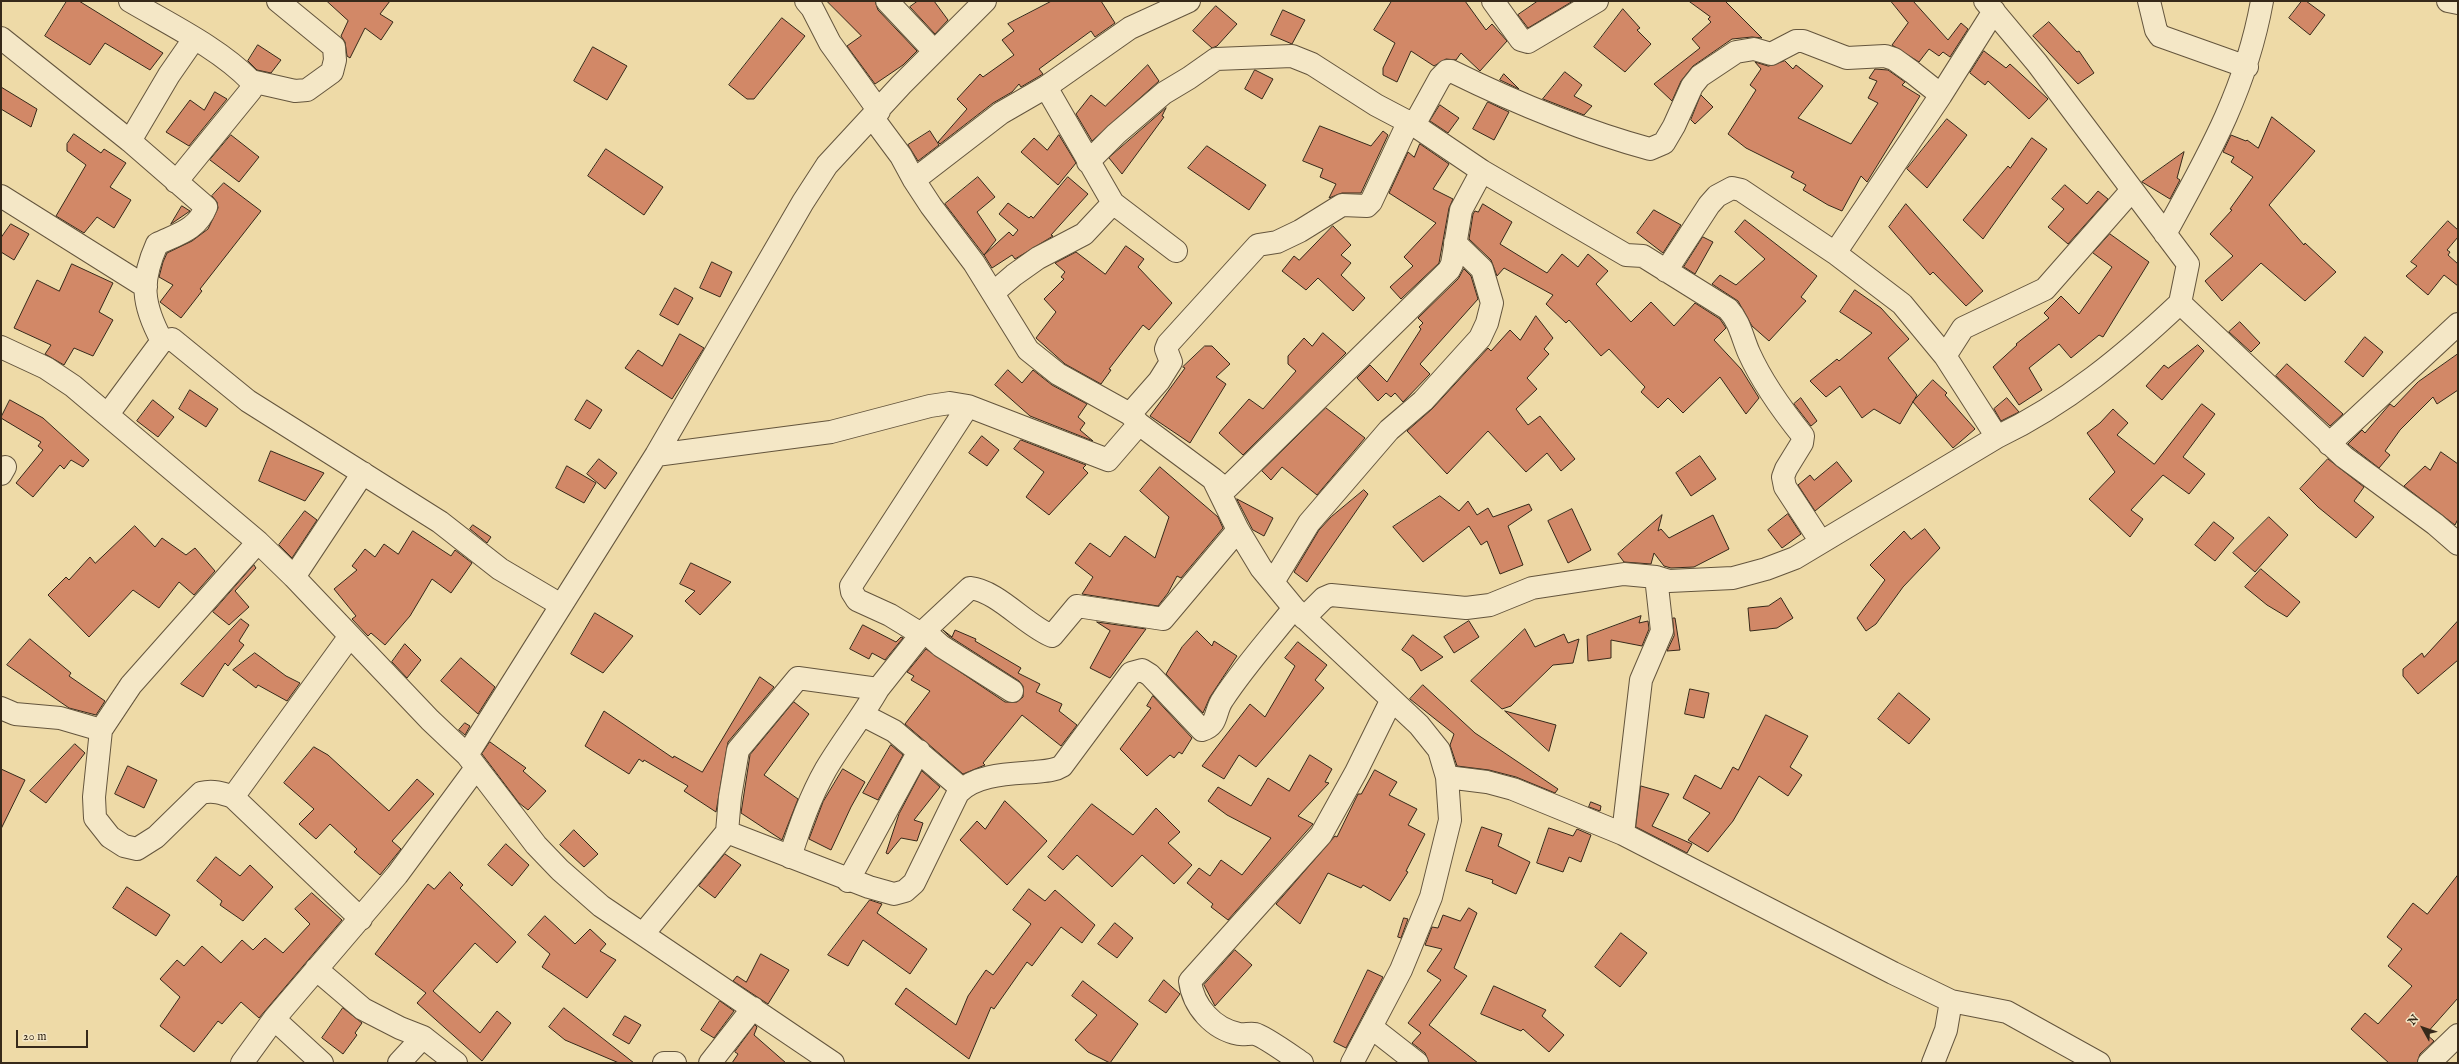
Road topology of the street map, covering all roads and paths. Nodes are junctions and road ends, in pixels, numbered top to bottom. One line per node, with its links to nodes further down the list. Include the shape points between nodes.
1 (130, 1): 15 (street)
2 (278, 1): 18 (street, via 334,47 335,60 332,72 306,90 295,91)
3 (806, 1): 21 (street)
4 (887, 1): 16 (street)
5 (985, 1): 16 (street)
6 (1189, 1): 19 (street, via 1130,28)
7 (1493, 1): 8 (street, via 1521,40 1528,42)
8 (1597, 1)
9 (2150, 1): 17 (street, via 2156,30 2160,36)
10 (2262, 1): 17 (street)
11 (2448, 1): 12 (street)
12 (2458, 4)
13 (1990, 6): 20 (street); 28 (street, via 2037,63)
14 (1, 38): 23 (street)
15 (194, 39): 18 (street); 23 (street, via 169,74)
16 (934, 50): 21 (street)
17 (2247, 67): 31 (street, via 2214,146)
18 (251, 81): 27 (street, via 251,90)
19 (1046, 87): 24 (street); 26 (street, via 1001,113)
20 (1941, 95): 22 (street, via 1894,59 1878,56 1847,58 1796,41 1771,54 1754,48 1736,52 1700,76 1692,86 1664,142 1650,149 1531,109 1451,71 1447,71 1440,78); 34 (street)
21 (876, 114): 26 (street); 48 (street, via 826,165)
22 (1411, 124): 24 (street, via 1298,57 1222,57 1216,58 1164,92); 25 (street); 45 (street, via 1367,206 1342,205 1277,242 1258,245 1168,344 1166,349 1170,362)
23 (130, 141): 27 (street)
24 (1088, 162): 30 (street)
25 (1482, 171): 32 (street, via 1461,210); 35 (street, via 1626,255 1642,256)
26 (914, 180): 37 (street)
27 (176, 182): 36 (street, via 206,207 201,220 186,231 158,244 147,268)
28 (2132, 190): 31 (street); 42 (street, via 2045,289 1963,328)
29 (1, 196): 36 (street)
30 (1113, 203): 33 (street); 37 (street, via 1084,234 1038,258)
31 (2165, 234): 38 (street, via 2188,264)
32 (1455, 243): 50 (street, via 1449,270 1234,482 1226,488); 57 (street, via 1482,269 1492,303 1480,338 1423,401 1389,430 1309,523)
33 (1176, 251)
34 (1835, 253): 35 (street, via 1751,195 1732,188 1717,196 1709,205); 42 (street, via 1902,304)
35 (1666, 271): 53 (street, via 1728,309 1736,318 1749,352 1769,391 1803,436 1783,477 1785,487)
36 (146, 287): 40 (street, via 151,321)
37 (993, 293): 45 (street, via 1028,350 1058,374)
38 (2180, 303): 46 (street, via 2129,351 2085,384 2017,428); 47 (street)
39 (2458, 324): 47 (street)
40 (162, 341): 44 (street); 49 (street, via 172,339 248,401)
41 (1, 347): 44 (street, via 46,368)
42 (1945, 356): 46 (street)
43 (968, 406): 45 (street, via 1108,460); 48 (street, via 930,406 832,432); 60 (street, via 851,586 857,600)
44 (108, 414): 52 (street)
45 (1134, 419): 50 (street)
46 (1997, 437): 53 (street)
47 (2329, 444): 54 (street)
48 (656, 455): 58 (street)
49 (363, 473): 55 (street); 58 (street, via 440,522 500,569)
50 (1213, 479): 51 (street)
51 (1238, 530): 57 (street); 60 (street, via 1163,619 1077,606 1052,636 995,599 970,588)
52 (258, 542): 55 (street); 67 (street, via 131,686)
53 (1821, 542): 56 (street, via 1795,558 1733,578 1680,581)
54 (2458, 544)
55 (294, 577): 61 (street)
56 (1656, 577): 59 (street, via 1624,574 1532,588 1490,605 1466,608 1331,595); 74 (street, via 1662,631 1641,680)
57 (1272, 582): 59 (street)
58 (561, 605): 69 (street)
59 (1299, 613): 64 (street); 71 (street, via 1236,679 1221,701 1214,723 1207,728 1202,730 1150,675 1142,670 1131,673 1062,766 1052,770 978,779)
60 (923, 633): 62 (street); 63 (street)
61 (350, 636): 69 (street); 72 (street)
62 (878, 689): 66 (street); 73 (street, via 798,678 738,750)
63 (1012, 691)
64 (1391, 701): 70 (street, via 1419,725 1439,750); 94 (street, via 1321,835 1190,981 1191,992 1198,1007 1212,1021 1239,1034 1255,1034)
65 (1, 708): 67 (street, via 15,714 60,718)
66 (864, 715): 68 (street, via 894,731); 75 (street, via 827,768 803,815)
67 (101, 730): 72 (street, via 94,796 95,818 102,829 124,846 137,849 156,838 201,793 211,790)
68 (919, 751): 71 (street); 76 (street)
69 (472, 762): 77 (street, via 397,875); 78 (street, via 536,845 560,870 601,906)
70 (1447, 777): 74 (street, via 1487,782 1513,789); 83 (street, via 1450,820 1431,897 1401,970)
71 (962, 788): 76 (street, via 914,883 905,891 894,894)
72 (233, 797): 77 (street)
73 (727, 832): 75 (street); 78 (street)
74 (1623, 834): 80 (street)
75 (790, 856): 76 (street)
76 (848, 881)
77 (361, 919): 79 (street)
78 (643, 934): 81 (street)
79 (316, 969): 82 (street); 85 (street, via 363,1008)
80 (1951, 1001): 97 (street, via 1946,1030); 98 (street, via 2007,1012)
81 (753, 1008): 92 (street); 93 (street)
82 (274, 1019): 86 (street); 87 (street)
83 (1371, 1028): 95 (street); 96 (street)
84 (2458, 1035): 99 (street)
85 (423, 1037): 88 (street); 89 (street)
86 (242, 1063)
87 (322, 1063)
88 (399, 1063)
89 (456, 1063)
90 (664, 1063): 91 (street)
91 (676, 1063)
92 (710, 1063)
93 (833, 1063)
94 (1302, 1063)
95 (1352, 1063)
96 (1417, 1063)
97 (1933, 1063)
98 (2099, 1063)
99 (2429, 1063)

